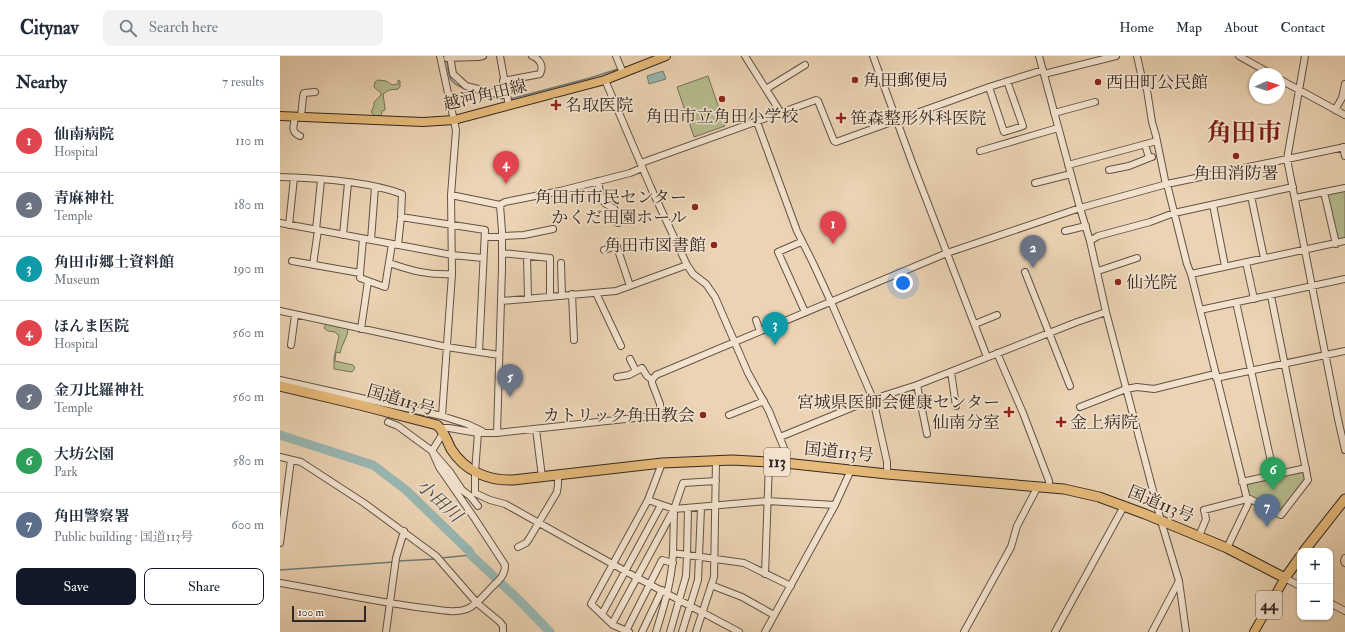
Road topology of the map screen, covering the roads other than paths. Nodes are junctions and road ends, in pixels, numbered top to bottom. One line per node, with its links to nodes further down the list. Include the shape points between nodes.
1 (483, 56): 13 (street)
2 (500, 56): 20 (street)
3 (532, 56): 20 (street, via 540,62 540,74)
4 (616, 56): 18 (street)
5 (666, 56): 18 (main road, 越河角田線)
6 (745, 56): 25 (street)
7 (873, 56): 39 (street)
8 (1039, 56): 17 (street)
9 (1116, 56): 17 (street)
10 (1137, 56): 43 (street)
11 (1239, 56): 16 (street)
12 (1305, 56): 26 (street)
13 (450, 57): 14 (street); 28 (street, via 453,74 466,86)
14 (441, 58): 38 (street)
15 (805, 65): 25 (street)
16 (1260, 68)
17 (1043, 72): 21 (street); 34 (street)
18 (623, 73): 19 (main road, 越河角田線)
19 (605, 80): 31 (main road, 越河角田線); 51 (street)
20 (503, 81): 28 (street)
21 (1007, 81): 24 (street); 24 (street, via 1023,126 1004,132)
22 (1285, 82): 26 (street)
23 (1345, 84): 29 (street)
24 (989, 87): 39 (street)
25 (766, 89): 33 (street)
26 (1299, 90): 32 (street); 50 (street)
27 (315, 92): 37 (street, via 304,93)
28 (506, 95): 31 (street)
29 (1343, 98): 32 (street)
30 (1095, 102): 34 (street)
31 (509, 106): 38 (main road, 越河角田線)
32 (1335, 110): 35 (street)
33 (781, 113): 39 (street, via 818,101 836,142); 40 (street)
34 (1054, 113): 41 (street)
35 (1345, 115)
36 (280, 116): 37 (main road, 越河角田線)
37 (298, 117): 38 (main road, 越河角田線, via 423,122); 42 (street, via 292,128)
38 (454, 120): 66 (street, via 456,130)
39 (897, 120): 95 (street)
40 (757, 122): 51 (street); 89 (street)
41 (1058, 128): 46 (street); 52 (street)
42 (300, 136)
43 (1157, 141): 44 (street); 47 (street)
44 (1145, 144): 49 (street); 52 (street)
45 (1344, 147): 48 (street); 50 (street)
46 (980, 152)
47 (1159, 156): 49 (street); 61 (street)
48 (1345, 156)
49 (1149, 158): 53 (street)
50 (1287, 159): 61 (street); 62 (street)
51 (642, 165): 58 (street, via 630,173); 106 (street)
52 (1068, 165): 54 (street)
53 (1109, 170)
54 (1071, 174): 60 (street); 71 (street)
55 (280, 177): 56 (street)
56 (294, 178): 57 (street); 76 (street)
57 (321, 180): 59 (street); 80 (street)
58 (598, 181): 70 (street, via 505,202); 75 (street, via 604,202 614,208)
59 (348, 183): 63 (street); 82 (street)
60 (1035, 183)
61 (1167, 185): 71 (street); 72 (street)
62 (1293, 187): 67 (street); 68 (street)
63 (375, 188): 73 (street, via 402,194); 86 (street)
64 (1345, 188): 65 (street)
65 (1324, 192): 68 (street); 91 (street)
66 (451, 194): 70 (street); 77 (street)
67 (1251, 196): 69 (street); 100 (street)
68 (1295, 198): 93 (street)
69 (1213, 205): 72 (street); 107 (street)
70 (500, 206): 83 (street)
71 (1080, 208): 78 (street); 95 (street)
72 (1174, 213): 87 (street, via 1098,236); 112 (street)
73 (401, 217): 77 (street); 90 (street)
74 (280, 223): 76 (street)
75 (618, 223)
76 (289, 225): 80 (street)
77 (452, 225): 84 (street, via 485,230); 96 (street)
78 (1086, 226): 81 (street); 87 (street)
79 (553, 229): 83 (street, via 524,235)
80 (317, 230): 82 (street); 105 (street)
81 (1065, 231)
82 (343, 235): 85 (street)
83 (502, 236): 84 (street); 94 (street)
84 (485, 237): 98 (street)
85 (363, 239): 86 (street); 110 (street)
86 (371, 240): 90 (street)
87 (1090, 241): 108 (street)
88 (1345, 241): 91 (street)
89 (801, 242): 125 (street); 129 (street, via 778,252)
90 (395, 244): 96 (street); 103 (street)
91 (1336, 244): 93 (street)
92 (604, 250): 115 (street, via 616,244)
93 (1305, 250): 100 (street); 116 (street)
94 (502, 253): 97 (street); 124 (street)
95 (947, 253): 125 (street); 134 (street)
96 (452, 255): 98 (street); 111 (street)
97 (527, 256): 121 (street, via 550,258); 122 (street)
98 (483, 258): 144 (street)
99 (1137, 258): 108 (street)
100 (1264, 258): 102 (street)
101 (292, 262): 105 (street)
102 (1246, 262): 107 (street); 123 (street)
103 (389, 263): 111 (street, via 419,273); 114 (street, via 385,287)
104 (561, 263): 119 (street)
105 (313, 265): 110 (street)
106 (686, 265): 115 (street); 139 (street, via 710,288)
107 (1225, 266): 112 (street)
108 (1098, 271): 130 (street)
109 (1026, 272): 137 (street)
110 (360, 273): 114 (street, via 360,278)
111 (452, 274): 142 (street)
112 (1191, 274): 127 (street)
113 (1345, 280): 116 (street)
114 (368, 281): 135 (street)
115 (630, 286): 117 (street, via 616,291)
116 (1311, 287): 120 (street); 147 (street)
117 (596, 293): 118 (street); 141 (street)
118 (572, 294): 119 (street); 138 (street)
119 (562, 296): 121 (street)
120 (1271, 296): 123 (street); 150 (street)
121 (550, 297): 122 (street)
122 (528, 299): 124 (street)
123 (1254, 299): 126 (street)
124 (501, 301): 146 (street)
125 (831, 302): 129 (street); 162 (street)
126 (1236, 302): 127 (street); 151 (street)
127 (1200, 310): 154 (street)
128 (280, 311): 131 (street)
129 (805, 312): 136 (street)
130 (1106, 312): 137 (street); 161 (street)
131 (295, 315): 135 (street); 140 (street)
132 (997, 315): 134 (street)
133 (756, 320): 136 (street)
134 (974, 324): 148 (street)
135 (361, 329): 142 (street)
136 (760, 331): 139 (street)
137 (1049, 333): 145 (street); 160 (street)
138 (574, 340)
139 (734, 342): 157 (street, via 656,375); 163 (street, via 748,374)
140 (291, 345)
141 (621, 346)
142 (447, 347): 144 (street); 167 (street)
143 (1345, 351): 147 (street)
144 (479, 352): 146 (street)
145 (997, 353): 148 (street); 196 (street, via 1023,413)
146 (499, 355): 175 (street)
147 (1325, 355): 150 (street); 169 (street)
148 (987, 357): 153 (street)
149 (630, 359): 152 (street)
150 (1286, 363): 151 (street); 186 (street)
151 (1251, 371): 154 (street); 191 (street)
152 (636, 372): 155 (street); 157 (street, via 642,368)
153 (951, 372): 158 (street); 164 (street)
154 (1216, 376): 161 (street, via 1154,389); 194 (street)
155 (617, 377)
156 (280, 380): 167 (street)
157 (652, 380): 171 (street, via 660,409 653,416)
158 (917, 385): 162 (street); 176 (street)
159 (280, 386): 172 (highway, 国道113号, via 432,423)
160 (1070, 386)
161 (1126, 389): 165 (street); 209 (street)
162 (873, 400): 177 (street); 189 (street)
163 (764, 401): 166 (street); 177 (street)
164 (956, 406)
165 (1080, 407)
166 (729, 415)
167 (442, 416): 174 (street)
168 (1345, 417): 169 (street)
169 (1338, 419): 178 (street)
170 (388, 422): 179 (street, via 398,426)
171 (536, 429): 175 (street); 192 (street)
172 (442, 430): 173 (street, via 449,428); 179 (street); 188 (highway, 国道113号 / 113, via 458,458)
173 (478, 433): 174 (street); 188 (street)
174 (485, 433): 175 (street)
175 (497, 433)
176 (927, 434)
177 (780, 437): 185 (street)
178 (1345, 450)
179 (432, 451): 203 (street, via 462,490); 240 (street, via 439,467 505,565 501,579)
180 (280, 457): 181 (street)
181 (292, 460): 211 (street, via 301,462); 213 (street)
182 (716, 460): 183 (highway, 国道113号 / 113); 184 (highway, 国道113号 / 113); 193 (street)
183 (769, 462): 185 (highway, 国道113号 / 113); 200 (street)
184 (662, 463): 190 (highway, 国道113号 / 113); 199 (street)
185 (785, 463): 187 (highway, 国道113号 / 113)
186 (1306, 468): 191 (street); 197 (street, via 1308,480 1282,515)
187 (851, 470): 189 (highway, 国道113号 / 113); 202 (street)
188 (475, 472): 192 (highway, 国道113号 / 113, via 502,480); 210 (street, via 475,493 505,504)
189 (888, 474): 195 (highway, 国道113号 / 113)
190 (558, 475): 192 (highway, 国道113号 / 113); 210 (street, via 557,492)
191 (1274, 475): 194 (street)
192 (542, 477)
193 (716, 481): 204 (street); 208 (street, via 683,483)
194 (1242, 482): 197 (street)
195 (1038, 486): 196 (highway, 国道113号 / 113); 259 (street, via 1017,526 1011,547)
196 (1049, 487): 205 (highway, 国道113号 / 113, via 1093,495)
197 (1247, 499): 212 (street, via 1204,510 1206,519); 215 (street, via 1248,504)
198 (1345, 499): 216 (highway)
199 (648, 500): 201 (street); 227 (street)
200 (767, 501): 202 (street); 204 (street); 229 (street)
201 (661, 505): 208 (street); 228 (street)
202 (835, 505): 237 (street)
203 (478, 506)
204 (715, 506): 207 (street); 223 (street)
205 (1124, 506): 209 (highway, 国道113号 / 113); 260 (street)
206 (688, 508): 207 (street); 208 (street); 219 (street)
207 (701, 508): 220 (street)
208 (674, 509): 217 (street); 218 (street)
209 (1161, 521): 212 (highway, 国道113号 / 113); 232 (street)
210 (539, 522): 214 (street, via 526,543); 227 (street)
211 (404, 531): 240 (street, via 436,556); 241 (street, via 396,558)
212 (1199, 536): 215 (highway, 国道113号 / 113)
213 (280, 543)
214 (518, 547)
215 (1227, 548): 231 (highway, 国道113号 / 113)
216 (1306, 548)
217 (673, 553): 219 (street); 225 (street)
218 (648, 556): 222 (street); 230 (street)
219 (687, 556): 220 (street); 239 (street, via 686,576)
220 (700, 558): 223 (street); 242 (street, via 698,580)
221 (1345, 558): 226 (street)
222 (662, 560): 225 (street); 234 (street)
223 (715, 560): 229 (street, via 744,563); 236 (street)
224 (1297, 561): 231 (highway)
225 (673, 563): 238 (street)
226 (1345, 563)
227 (613, 564): 228 (street); 246 (street, via 591,604)
228 (625, 571): 230 (street); 246 (street)
229 (765, 574): 237 (street)
230 (637, 578): 234 (street); 248 (street)
231 (1285, 578): 235 (street); 263 (main road, 44)
232 (1179, 581): 261 (street); 262 (street)
233 (280, 583): 241 (street)
234 (650, 584): 238 (street); 249 (street)
235 (1297, 584)
236 (711, 585): 245 (street); 247 (street, via 742,597)
237 (791, 586): 247 (street)
238 (665, 592): 239 (street); 252 (street); 253 (street)
239 (679, 599): 242 (street); 254 (street)
240 (476, 603): 241 (street, via 467,609 457,611); 251 (street, via 500,622)
241 (391, 604): 250 (street)
242 (690, 605): 245 (street); 255 (street)
243 (1333, 605): 244 (street)
244 (1345, 611)
245 (702, 612): 256 (street); 257 (street)
246 (602, 614): 248 (street)
247 (774, 615): 258 (street)
248 (612, 624): 249 (street)
249 (627, 631)
250 (386, 632)
251 (503, 632)
252 (642, 632)
253 (656, 632)
254 (670, 632)
255 (682, 632)
256 (696, 632)
257 (739, 632)
258 (765, 632)
259 (964, 632)
260 (1056, 632)
261 (1152, 632)
262 (1186, 632)
263 (1254, 632)

